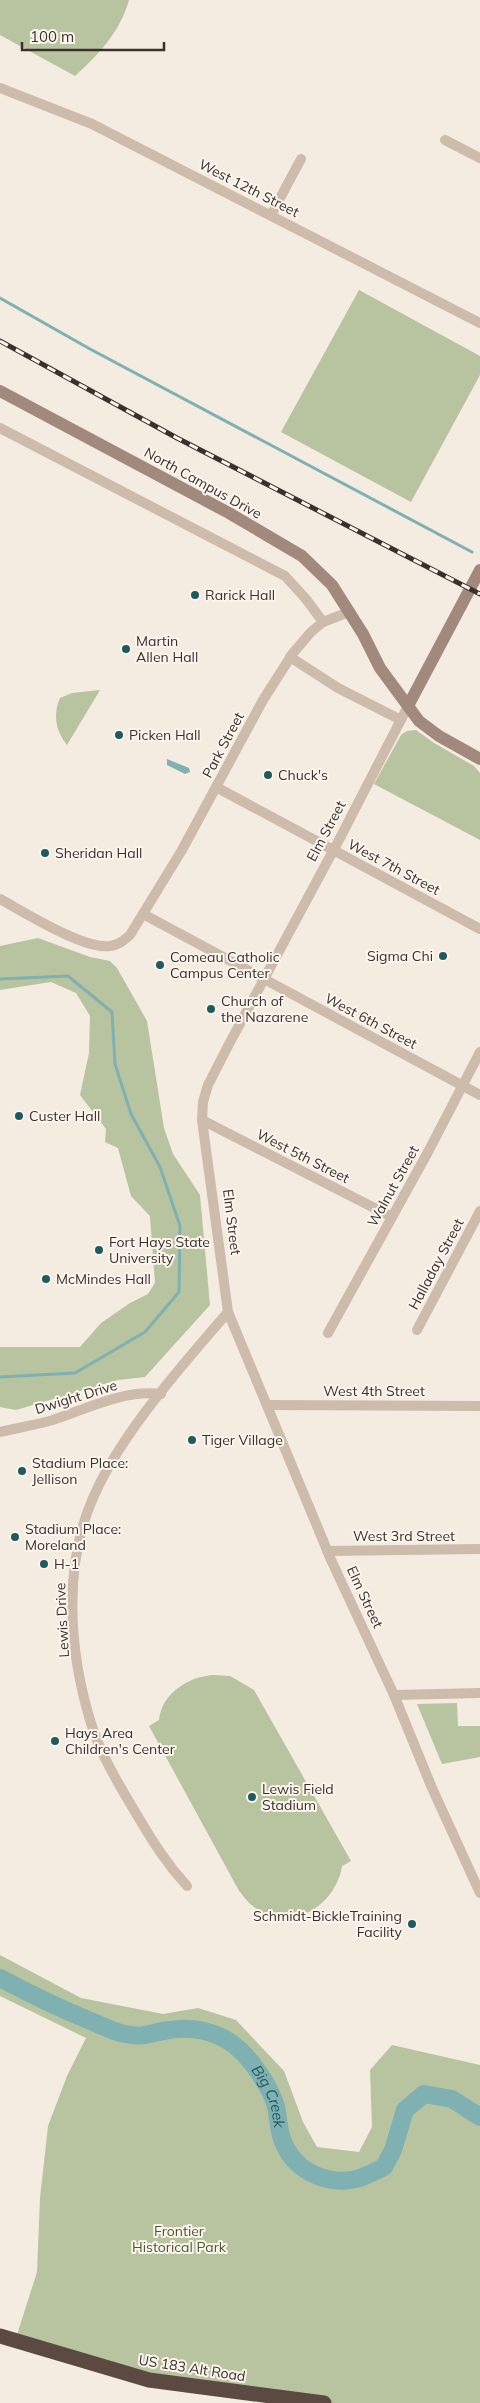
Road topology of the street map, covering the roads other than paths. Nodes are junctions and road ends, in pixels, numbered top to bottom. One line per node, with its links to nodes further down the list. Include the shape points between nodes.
1 (0, 88): 5 (street, West 12th Street, via 92,124)
2 (445, 140): 3 (street)
3 (480, 158)
4 (301, 159): 5 (street)
5 (271, 215): 6 (street, West 12th Street)
6 (480, 323)
7 (0, 392): 10 (main road, North Campus Drive, via 229,513 302,556 332,585)
8 (0, 428): 11 (street, via 285,576)
9 (480, 570): 13 (main road, Elm Street)
10 (349, 612): 11 (street, Park Street); 13 (main road, North Campus Drive, via 380,668)
11 (323, 622): 12 (street, Park Street)
12 (290, 657): 14 (street, via 338,688); 16 (street, Park Street)
13 (408, 706): 14 (street, Elm Street); 15 (main road, North Campus Drive, via 419,721)
14 (401, 720): 17 (street, Elm Street)
15 (480, 759)
16 (216, 787): 17 (street, West 7th Street); 19 (street, Park Street)
17 (334, 850): 20 (street, West 7th Street); 21 (street, Elm Street)
18 (2, 902): 19 (street, Park Street, via 70,936 108,946 119,944 130,935)
19 (143, 914): 21 (street, West 6th Street)
20 (480, 928)
21 (265, 979): 23 (street, West 6th Street); 25 (street, Elm Street, via 208,1085 202,1102)
22 (480, 1052): 23 (street, Walnut Street)
23 (463, 1086): 24 (street, West 6th Street); 27 (street, Walnut Street)
24 (480, 1095)
25 (202, 1120): 27 (street, West 5th Street); 28 (street, Elm Street)
26 (480, 1211): 29 (street, Halladay Street)
27 (392, 1217): 30 (street, Walnut Street)
28 (228, 1312): 31 (street, Lewis Drive); 32 (street, Elm Street)
29 (416, 1330)
30 (328, 1333)
31 (161, 1394): 34 (street, Dwight Drive, via 147,1392 123,1397); 39 (street, Lewis Drive, via 109,1466 93,1498 74,1563 72,1609 80,1679 90,1721 110,1768 132,1806 166,1863)
32 (267, 1405): 33 (street, West 4th Street); 36 (street, Elm Street)
33 (480, 1406)
34 (0, 1432)
35 (480, 1549): 36 (street, West 3rd Street)
36 (328, 1551): 38 (street, Elm Street)
37 (480, 1693): 38 (street)
38 (394, 1695): 40 (street, Elm Street)
39 (187, 1886)
40 (480, 1893)
41 (0, 2336): 42 (highway, US 183 Alt Road, via 149,2380)
42 (324, 2403)

